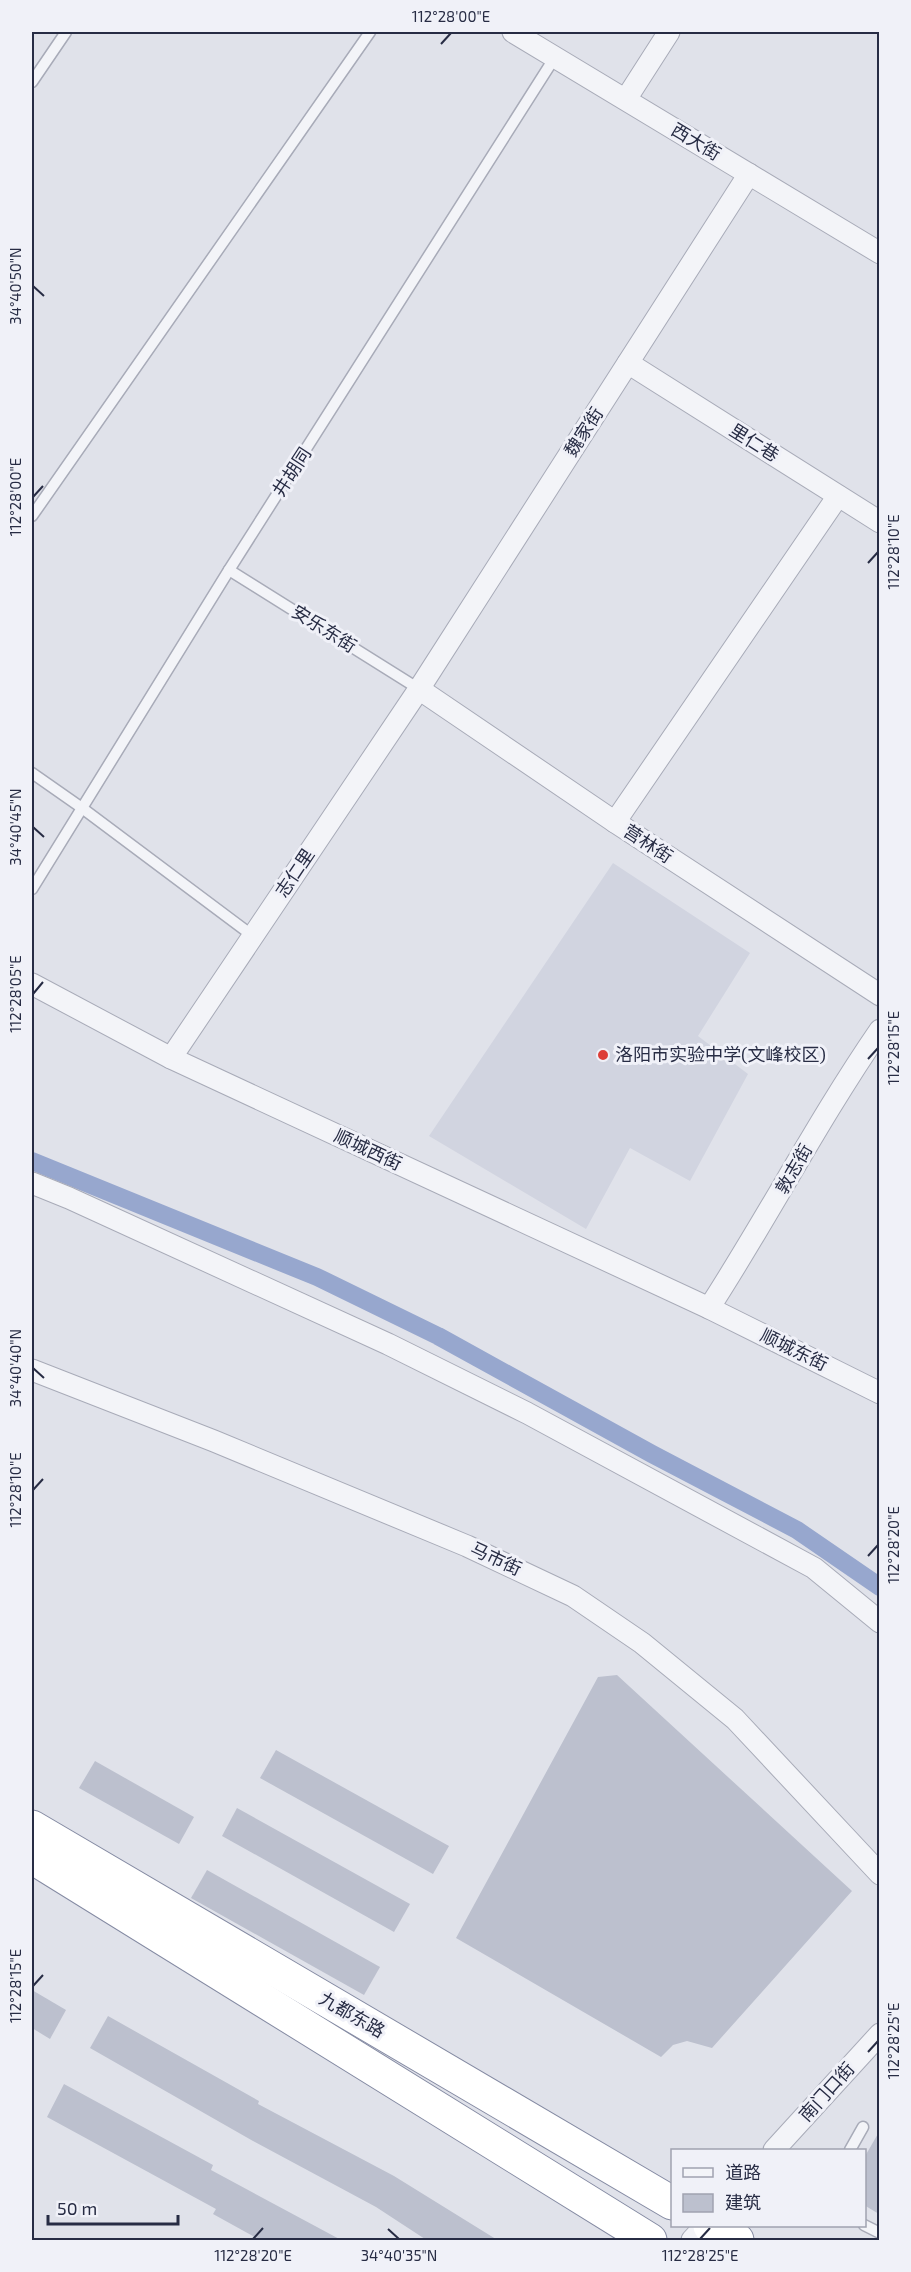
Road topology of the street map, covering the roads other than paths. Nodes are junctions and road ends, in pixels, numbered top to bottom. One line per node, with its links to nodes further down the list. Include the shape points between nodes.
1 (66, 32): 6 (lane)
2 (370, 32): 12 (lane)
3 (513, 32): 5 (street, 西大街)
4 (669, 32): 7 (street)
5 (555, 57): 7 (street, 西大街); 14 (lane, 井胡同)
6 (32, 82)
7 (626, 99): 8 (street, 西大街)
8 (749, 174): 9 (street, 西大街); 10 (street, 魏家街)
9 (879, 253)
10 (628, 363): 11 (street, 里仁巷); 15 (street, 魏家街)
11 (838, 496): 13 (street, 里仁巷); 18 (street)
12 (32, 516)
13 (879, 522)
14 (229, 570): 15 (lane, 安乐东街); 17 (lane, 井胡同)
15 (419, 689): 18 (street, 营林街); 20 (street, 志仁里)
16 (32, 773): 17 (lane)
17 (82, 808): 19 (lane, 井胡同); 20 (lane)
18 (615, 822): 22 (street, 营林街)
19 (32, 889)
20 (253, 936): 24 (street, 志仁里)
21 (32, 984): 24 (street, 顺城西街)
22 (879, 995)
23 (879, 1030): 26 (street, 敦志街)
24 (171, 1058): 26 (street, 顺城西街)
25 (32, 1183): 29 (street, via 388,1344 527,1413 814,1568)
26 (708, 1308): 28 (street, 顺城东街)
27 (32, 1370): 32 (street, 马市街, via 468,1546 573,1596 642,1643 735,1719)
28 (879, 1393)
29 (879, 1622)
30 (32, 1827): 37 (highway, 九都东路)
31 (32, 1857): 40 (highway, 九都东路)
32 (879, 1874)
33 (879, 2034): 35 (street, 南门口街)
34 (863, 2127): 36 (lane)
35 (776, 2149)
36 (851, 2149)
37 (671, 2203)
38 (704, 2227): 41 (street)
39 (712, 2227): 42 (highway)
40 (650, 2241)
41 (692, 2241)
42 (737, 2241)

